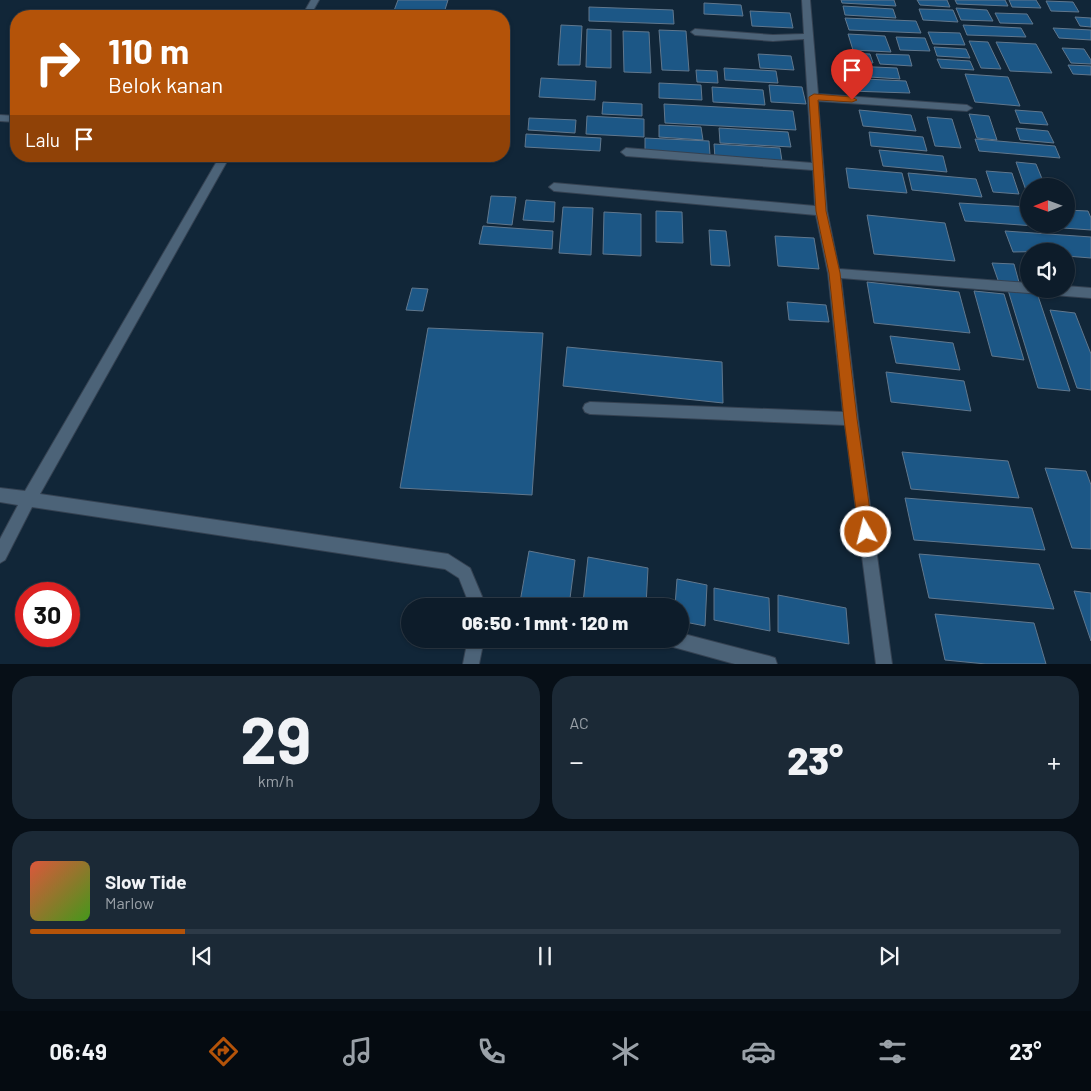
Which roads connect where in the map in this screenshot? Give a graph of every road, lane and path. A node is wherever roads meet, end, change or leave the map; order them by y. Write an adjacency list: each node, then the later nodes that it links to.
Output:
1 (806, 0): 3 (street)
2 (695, 32): 3 (street)
3 (809, 36): 4 (street)
4 (814, 97): 5 (street); 8 (street)
5 (967, 108)
6 (626, 152): 8 (street)
7 (222, 162): 18 (street)
8 (818, 167): 10 (street)
9 (554, 187): 10 (street)
10 (821, 211): 11 (street)
11 (834, 273): 12 (street); 16 (street)
12 (1020, 287)
13 (1075, 292): 14 (street)
14 (1091, 293)
15 (590, 408): 16 (street)
16 (850, 419): 25 (street)
17 (0, 495): 18 (street)
18 (28, 500): 19 (street); 20 (street)
19 (0, 555)
20 (475, 598)
21 (689, 643): 24 (street)
22 (474, 648): 23 (street)
23 (471, 664)
24 (769, 664)
25 (884, 664)

